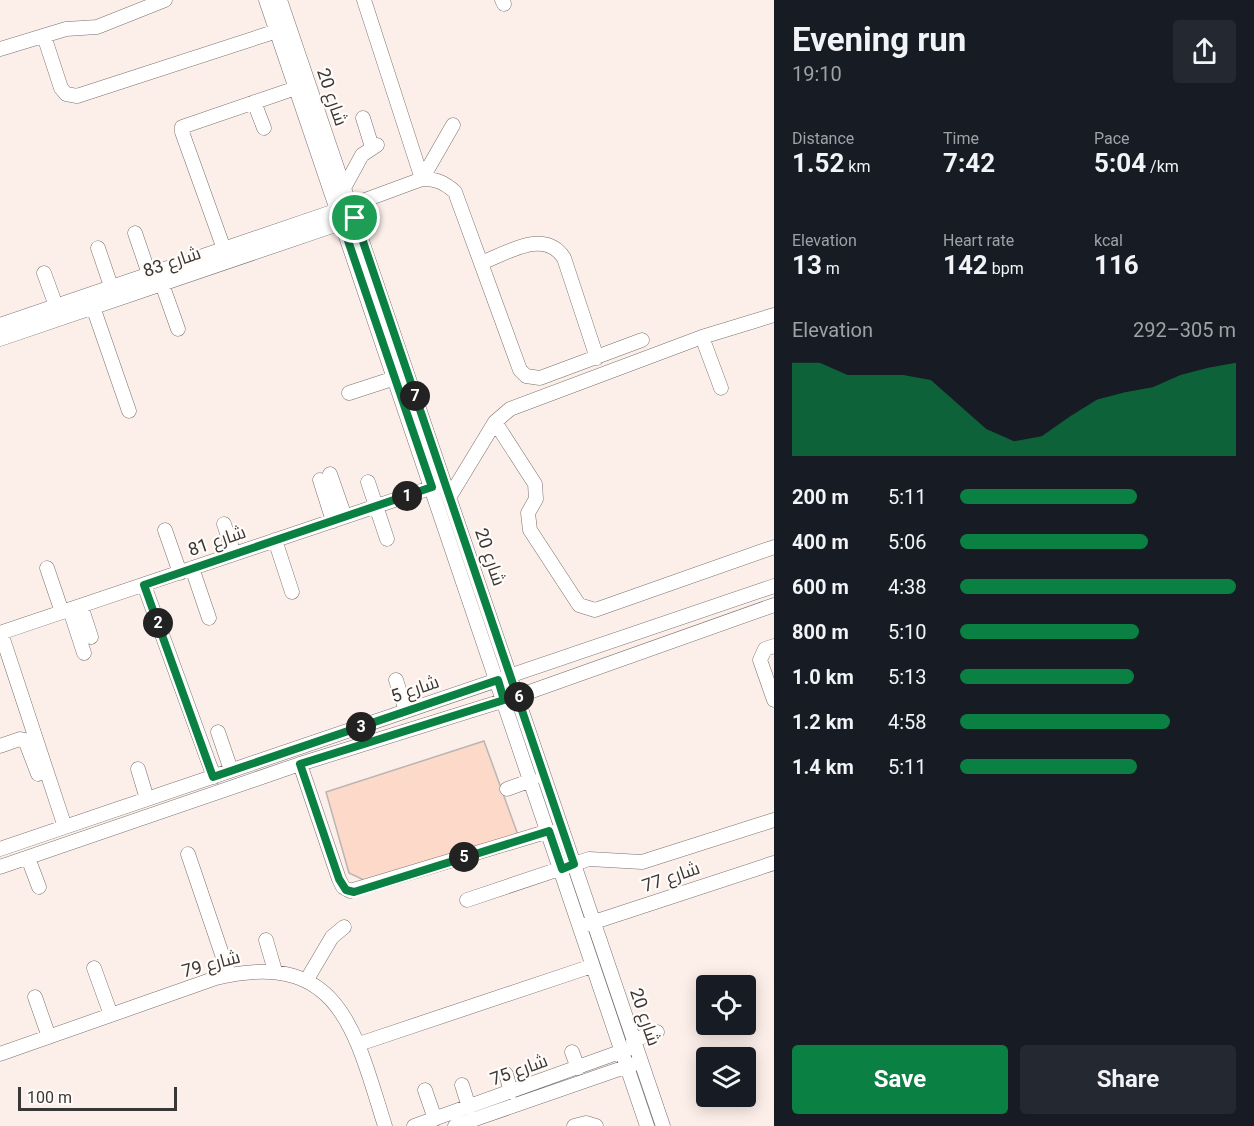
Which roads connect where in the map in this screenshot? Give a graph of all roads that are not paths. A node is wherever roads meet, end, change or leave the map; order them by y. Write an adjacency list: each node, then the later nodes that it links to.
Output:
1 (165, 0): 6 (street)
2 (266, 0): 5 (street, شارع 20)
3 (280, 0): 12 (street, شارع 20)
4 (364, 0): 14 (street)
5 (277, 31): 6 (street); 8 (street, شارع 20)
6 (44, 36): 7 (street)
7 (0, 49)
8 (296, 88): 9 (street); 12 (street, شارع 20)
9 (254, 102): 13 (street); 19 (street)
10 (363, 118): 15 (street)
11 (453, 125): 14 (street)
12 (316, 127): 15 (street, شارع 20); 16 (street, شارع 20)
13 (264, 128)
14 (422, 179): 16 (street); 20 (street)
15 (344, 188): 16 (street, شارع 20)
16 (346, 214): 19 (street, شارع 83); 23 (street, شارع 83); 34 (street, شارع 20); 41 (street, شارع 20)
17 (135, 233): 22 (street)
18 (98, 248): 24 (street)
19 (224, 249): 22 (street, شارع 83)
20 (481, 263): 33 (street); 33 (street)
21 (44, 273): 25 (street)
22 (149, 274): 24 (street, شارع 83)
23 (162, 284): 24 (street, شارع 83); 29 (street)
24 (114, 293): 25 (street, شارع 83); 26 (street, شارع 83)
25 (56, 306): 28 (street, شارع 83)
26 (93, 307): 31 (street, شارع 83); 37 (street)
27 (774, 315): 30 (street)
28 (0, 325)
29 (178, 329)
30 (702, 338): 35 (street); 38 (street)
31 (0, 339)
32 (642, 340): 33 (street)
33 (597, 358)
34 (395, 378): 36 (street); 41 (street, شارع 20)
35 (721, 388)
36 (349, 393)
37 (129, 411)
38 (495, 422): 41 (street); 48 (street)
39 (325, 477): 43 (street)
40 (368, 482): 42 (street)
41 (442, 489): 42 (street, شارع 81); 64 (street, شارع 20); 66 (street, شارع 20)
42 (376, 506): 43 (street, شارع 81); 46 (street)
43 (339, 519): 47 (street, شارع 81)
44 (224, 524): 49 (street)
45 (165, 530): 51 (street)
46 (387, 539)
47 (276, 540): 49 (street, شارع 81); 54 (street)
48 (774, 547)
49 (234, 554): 51 (street, شارع 81)
50 (46, 568): 56 (street)
51 (186, 570): 52 (street, شارع 81); 57 (street)
52 (144, 585): 56 (street, شارع 81); 76 (street)
53 (774, 586): 64 (street, شارع 5)
54 (292, 592)
55 (774, 605): 67 (street, شارع 5)
56 (71, 609): 58 (street, شارع 81); 59 (street); 61 (street)
57 (209, 618)
58 (1, 633): 81 (street)
59 (92, 637)
60 (774, 646): 69 (street)
61 (84, 653)
62 (0, 658): 63 (street)
63 (5, 673)
64 (511, 675): 66 (street, شارع 5); 67 (street, شارع 20)
65 (396, 680): 70 (street)
66 (498, 680): 68 (street, شارع 20); 70 (street, شارع 5)
67 (518, 696): 68 (street, شارع 5); 89 (street, شارع 20)
68 (504, 700): 73 (street, شارع 5); 77 (street, شارع 20)
69 (774, 700)
70 (406, 711): 74 (street, شارع 5)
71 (218, 732): 74 (street)
72 (0, 746): 81 (street)
73 (300, 764): 82 (street); 83 (street, شارع 5)
74 (231, 770): 76 (street, شارع 5)
75 (134, 772): 79 (street)
76 (213, 777): 79 (street, شارع 5)
77 (532, 780): 78 (street); 82 (street, شارع 20)
78 (507, 789)
79 (143, 800): 81 (street, شارع 5)
80 (774, 820): 89 (street)
81 (61, 828): 83 (street); 84 (street, شارع 5)
82 (549, 831): 89 (street, شارع 20)
83 (66, 844): 86 (street, شارع 5)
84 (0, 849)
85 (188, 854): 98 (street)
86 (28, 858): 88 (street, شارع 5); 90 (street)
87 (774, 862): 92 (street, شارع 77)
88 (0, 867)
89 (568, 867): 91 (street); 92 (street, شارع 20)
90 (39, 887)
91 (467, 900)
92 (586, 924): 95 (street, شارع 20); 104 (street, شارع 20)
93 (344, 927): 99 (street)
94 (266, 940): 97 (street)
95 (592, 966): 105 (street); 107 (street, شارع 20)
96 (94, 968): 101 (street)
97 (275, 971): 98 (street, شارع 79); 99 (street, شارع 79)
98 (229, 975): 101 (street, شارع 79)
99 (306, 981): 105 (street, شارع 79)
100 (35, 997): 103 (street)
101 (111, 1015): 103 (street, شارع 79)
102 (657, 1032): 104 (street, شارع 75)
103 (49, 1037): 108 (street, شارع 79)
104 (634, 1043): 107 (street, شارع 75); 109 (street, شارع 20)
105 (359, 1044): 119 (street, شارع 79)
106 (572, 1052): 111 (street)
107 (622, 1052): 110 (street, شارع 20); 111 (street, شارع 75)
108 (0, 1054)
109 (641, 1061): 110 (street, شارع 75); 125 (street, شارع 20)
110 (627, 1066): 118 (street, شارع 75); 124 (street, شارع 20)
111 (578, 1068): 115 (street, شارع 75)
112 (506, 1074): 115 (street)
113 (462, 1085): 116 (street)
114 (425, 1090): 117 (street)
115 (511, 1092): 116 (street, شارع 75)
116 (469, 1107): 117 (street, شارع 75)
117 (435, 1119): 120 (street, شارع 75)
118 (489, 1120): 121 (street, شارع 75)
119 (385, 1126)
120 (414, 1126)
121 (455, 1126)
122 (574, 1126): 123 (street)
123 (596, 1126)
124 (647, 1126)
125 (663, 1126)

